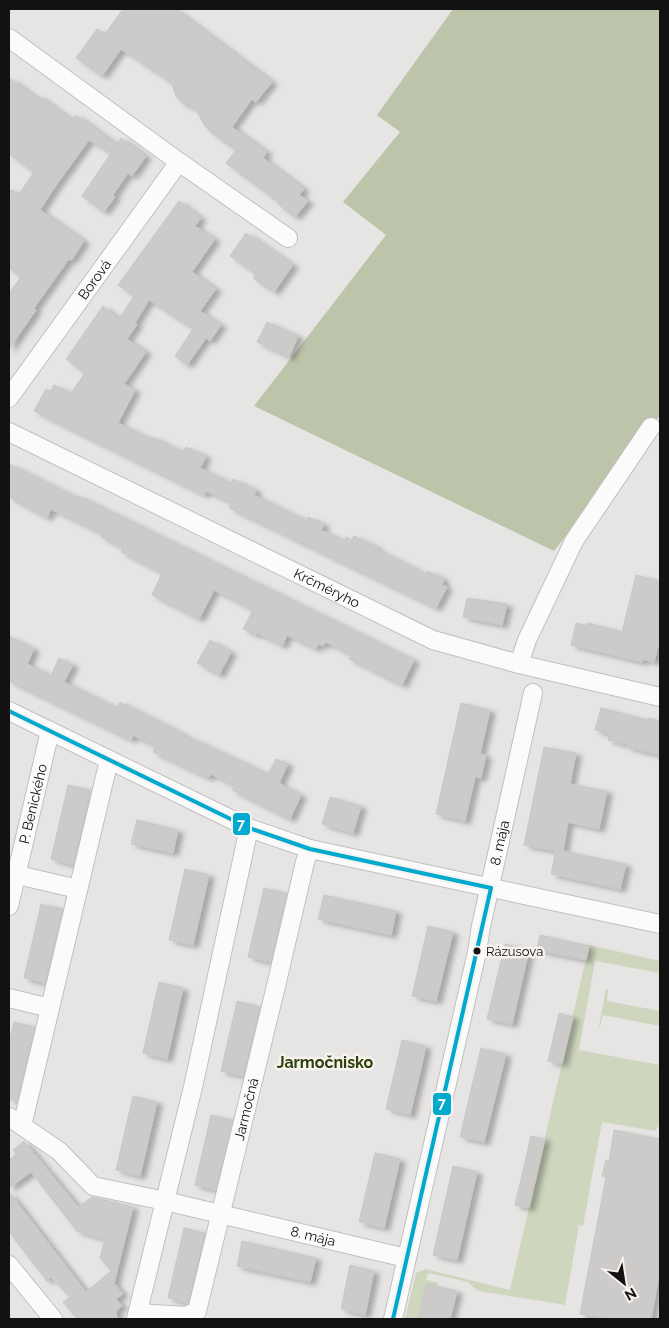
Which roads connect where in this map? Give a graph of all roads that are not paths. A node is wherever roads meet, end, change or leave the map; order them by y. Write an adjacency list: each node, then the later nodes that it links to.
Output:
1 (9, 38): 2 (street)
2 (179, 162): 3 (street); 4 (street, Borová)
3 (288, 238)
4 (9, 398)
5 (651, 427): 7 (street)
6 (9, 432): 7 (street, Krčméryho)
7 (519, 664): 9 (street, Krčméryho)
8 (533, 693): 16 (street, 8. mája)
9 (660, 697)
10 (9, 711): 11 (street)
11 (50, 731): 12 (street); 15 (street, P. Benického)
12 (109, 760): 13 (street); 17 (street)
13 (249, 828): 14 (street); 23 (street, Jarmočná)
14 (310, 849): 16 (street); 24 (street, Jarmočná)
15 (12, 874): 17 (street); 18 (street, P. Benického)
16 (491, 888): 19 (street); 25 (street, 8. mája)
17 (78, 889): 21 (street)
18 (9, 906)
19 (660, 924)
20 (9, 998): 21 (street)
21 (50, 1008): 22 (street)
22 (16, 1122): 23 (street, 8. mája)
23 (165, 1201): 24 (street, 8. mája); 27 (street, Jarmočná)
24 (220, 1214): 25 (street, 8. mája); 27 (street, Jarmočná)
25 (406, 1258): 29 (street, 8. mája)
26 (9, 1265): 28 (street)
27 (137, 1316)
28 (53, 1319)
29 (392, 1319)

